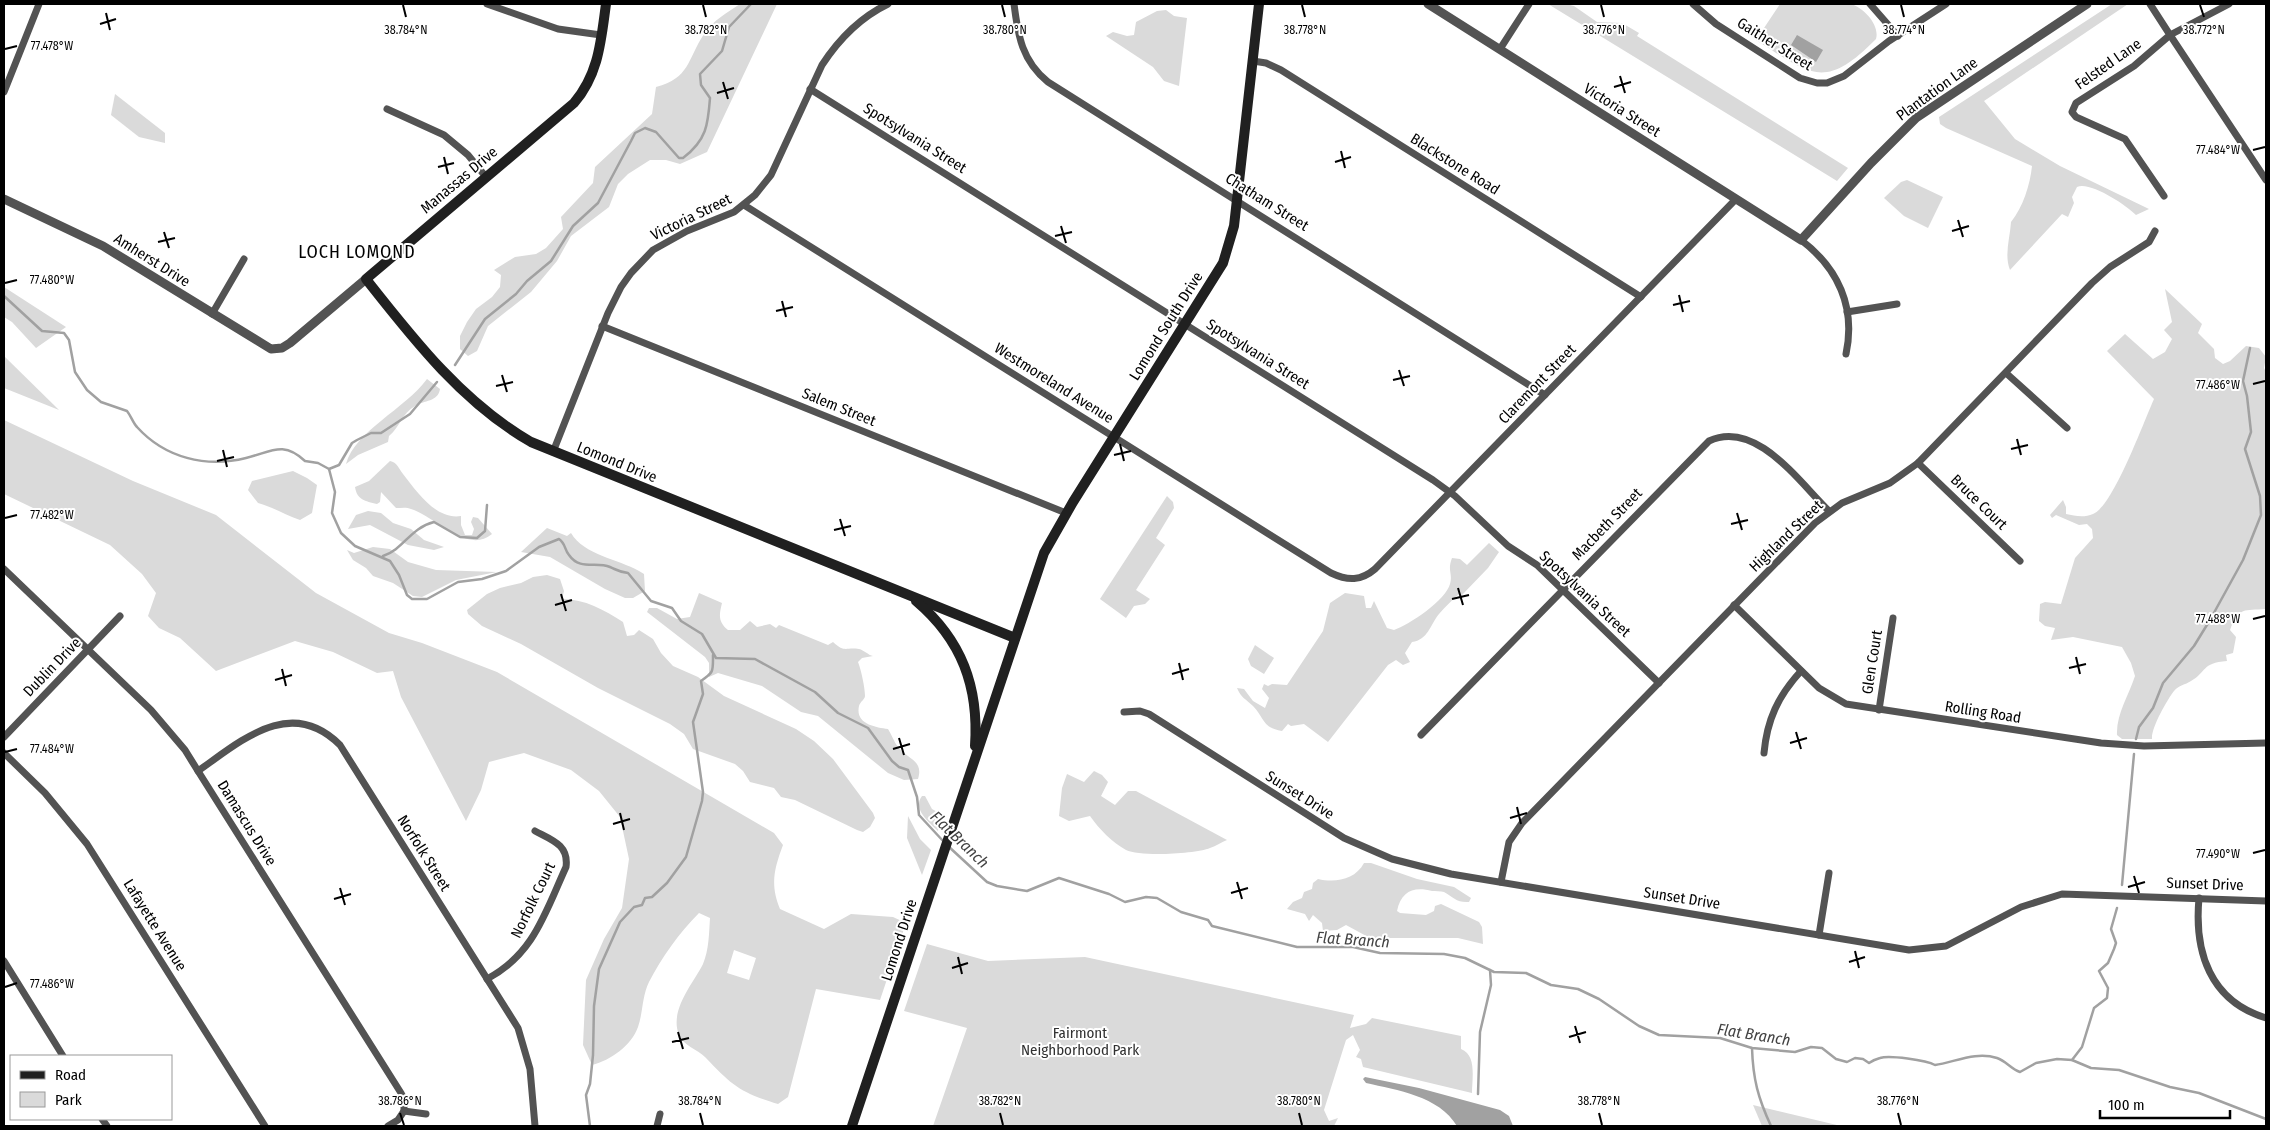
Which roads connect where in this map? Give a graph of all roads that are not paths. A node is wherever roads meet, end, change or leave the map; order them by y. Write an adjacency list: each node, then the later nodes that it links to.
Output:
1 (40, 4): 21 (street)
2 (487, 4): 15 (street)
3 (606, 4): 15 (main road, Manassas Drive)
4 (888, 4): 20 (street, Victoria Street)
5 (1014, 4): 28 (street, Chatham Street)
6 (1259, 4): 19 (main road, Lomond South Drive)
7 (1428, 4): 18 (street, Victoria Street)
8 (1528, 4): 18 (street)
9 (1693, 4): 16 (street, Gaither Street)
10 (1870, 4): 16 (street)
11 (1946, 4): 16 (street, Gaither Street)
12 (2087, 4): 31 (street, Plantation Lane)
13 (2150, 4): 17 (street)
14 (2229, 4): 17 (street)
15 (601, 35): 23 (main road, Manassas Drive)
16 (1898, 36)
17 (2170, 36): 24 (street); 25 (street, Felsted Lane)
18 (1500, 49): 27 (street, Victoria Street)
19 (1252, 61): 28 (main road, Lomond South Drive); 34 (street, Blackstone Road)
20 (810, 89): 29 (street, Victoria Street); 38 (street, Spotsylvania Street)
21 (4, 92)
22 (386, 108): 23 (street)
23 (486, 177): 33 (main road, Manassas Drive)
24 (2266, 180)
25 (2164, 196)
26 (4, 199): 37 (street, Amherst Drive)
27 (1736, 199): 31 (street, Victoria Street); 34 (street, Claremont Street)
28 (1237, 200): 38 (main road, Lomond South Drive); 43 (street, Chatham Street)
29 (744, 205): 39 (street, Victoria Street); 45 (street, Westmoreland Avenue)
30 (2155, 231): 42 (street, Highland Street)
31 (1801, 240): 36 (street)
32 (244, 259): 37 (street)
33 (366, 279): 40 (street, Manassas Drive); 46 (main road, Lomond Drive)
34 (1641, 297): 43 (street, Claremont Street)
35 (1897, 304): 36 (street)
36 (1847, 312): 41 (street)
37 (212, 314): 40 (street, Amherst Drive)
38 (1185, 324): 45 (main road, Lomond South Drive); 48 (street, Spotsylvania Street)
39 (602, 326): 46 (street, Victoria Street); 50 (street, Salem Street)
40 (282, 348)
41 (1846, 354)
42 (2006, 372): 44 (street); 47 (street, Highland Street)
43 (1545, 394): 48 (street, Claremont Street)
44 (2067, 428)
45 (1114, 437): 50 (main road, Lomond South Drive); 53 (street, Westmoreland Avenue)
46 (553, 452): 55 (main road, Lomond Drive)
47 (1918, 463): 49 (street, Highland Street); 51 (street, Bruce Court)
48 (1450, 492): 53 (street, Claremont Street); 54 (street, Spotsylvania Street)
49 (1829, 512): 54 (street, Macbeth Street); 56 (street, Highland Street)
50 (1066, 513): 59 (main road, Lomond South Drive)
51 (2020, 561)
52 (4, 569): 60 (street, Damascus Drive)
53 (1353, 579)
54 (1563, 590): 62 (street, Spotsylvania Street); 65 (street, Macbeth Street)
55 (910, 596): 59 (main road, Lomond Drive); 70 (main road, Lomond Drive)
56 (1734, 605): 61 (street, Rolling Road); 62 (street, Highland Street)
57 (120, 616): 60 (street, Dublin Drive)
58 (1893, 618): 63 (street, Glen Court)
59 (1015, 638): 70 (main road, Lomond Drive)
60 (88, 649): 66 (street, Dublin Drive); 71 (street, Damascus Drive)
61 (1801, 671): 63 (street, Rolling Road); 69 (street)
62 (1659, 683): 74 (street, Highland Street)
63 (1878, 710): 67 (street, Rolling Road)
64 (1124, 712): 74 (street, Sunset Drive)
65 (1421, 735)
66 (4, 738)
67 (2266, 743)
68 (4, 753): 85 (street, Lafayette Avenue)
69 (1764, 754)
70 (973, 762): 89 (main road, Lomond Drive)
71 (198, 770): 79 (street, Norfolk Street); 82 (street, Damascus Drive)
72 (535, 831): 79 (street, Norfolk Court)
73 (1829, 873): 77 (street)
74 (1501, 882): 77 (street, Sunset Drive)
75 (2199, 898): 76 (street, Sunset Drive); 77 (street, Sunset Drive); 80 (street)
76 (2266, 900)
77 (1819, 935)
78 (4, 961): 81 (street)
79 (487, 979): 87 (street, Norfolk Street)
80 (2266, 1018)
81 (63, 1055)
82 (404, 1111): 83 (street); 86 (street)
83 (426, 1114)
84 (660, 1114): 88 (street)
85 (265, 1126)
86 (388, 1126)
87 (535, 1126)
88 (657, 1126)
89 (852, 1126)

